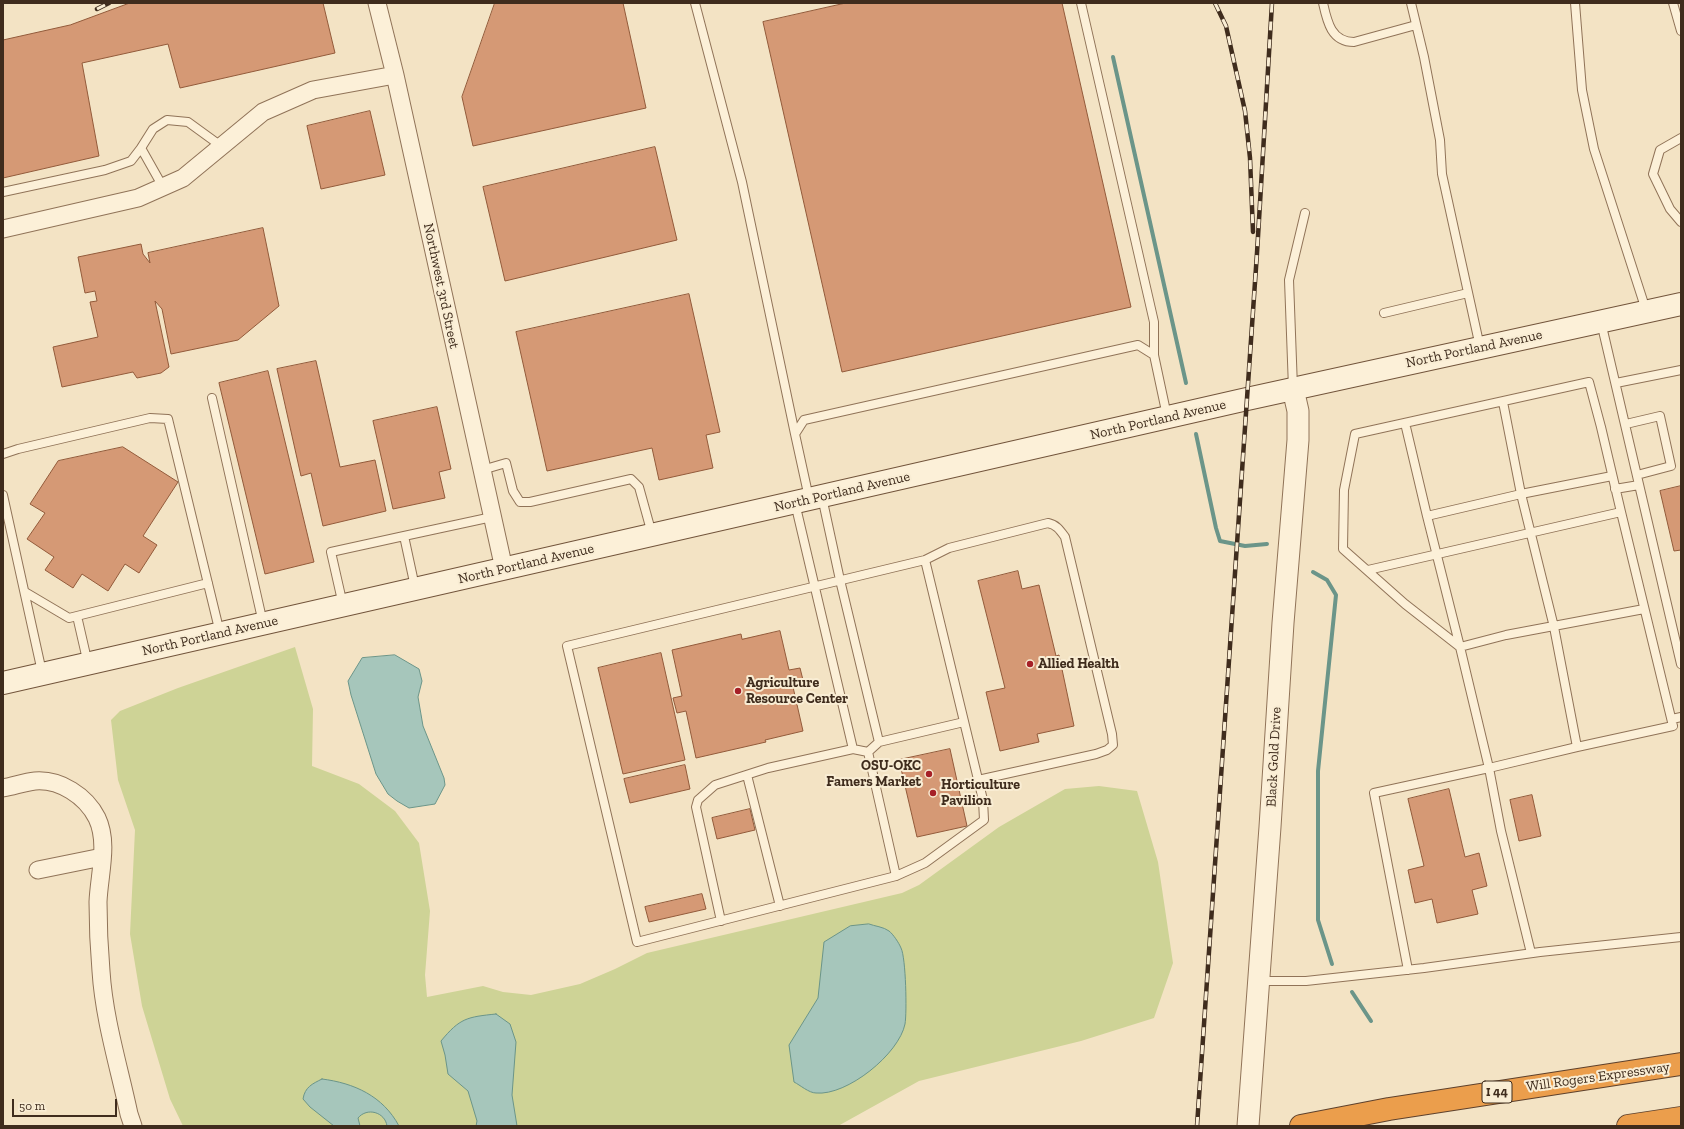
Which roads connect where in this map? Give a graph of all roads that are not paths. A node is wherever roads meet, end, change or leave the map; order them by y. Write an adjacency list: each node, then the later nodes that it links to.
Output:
1 (377, 3): 10 (street, Northwest 3rd Street)
2 (695, 3): 34 (lane)
3 (1081, 3): 25 (lane)
4 (1323, 3): 8 (lane)
5 (1411, 3): 8 (lane)
6 (1575, 3): 21 (lane)
7 (1673, 3): 9 (lane)
8 (1416, 25): 19 (lane)
9 (1681, 31)
10 (395, 75): 12 (street); 36 (street, Northwest 3rd Street)
11 (1681, 138): 17 (lane)
12 (221, 146): 13 (lane); 14 (street)
13 (141, 148): 14 (lane); 15 (lane)
14 (163, 187): 18 (street)
15 (3, 192)
16 (1305, 213): 28 (lane)
17 (1681, 222)
18 (3, 229)
19 (1468, 293): 22 (lane); 24 (lane)
20 (1681, 304): 21 (main road, North Portland Avenue)
21 (1646, 311): 23 (main road, North Portland Avenue)
22 (1384, 313)
23 (1601, 321): 24 (main road, North Portland Avenue); 27 (lane)
24 (1480, 348): 28 (main road, North Portland Avenue)
25 (1154, 355): 31 (lane); 34 (lane)
26 (1681, 370): 27 (lane)
27 (1616, 383): 33 (lane)
28 (1293, 389): 31 (main road, North Portland Avenue); 89 (street, Black Gold Drive)
29 (212, 398): 62 (lane)
30 (1503, 402): 32 (lane); 38 (lane); 41 (lane)
31 (1167, 418): 43 (main road, North Portland Avenue)
32 (1406, 424): 45 (lane); 53 (lane)
33 (1626, 424): 37 (lane); 37 (lane)
34 (795, 434): 43 (lane)
35 (3, 454): 55 (lane)
36 (482, 470): 46 (street, Northwest 3rd Street); 48 (lane)
37 (1637, 475): 39 (lane)
38 (1612, 476): 40 (lane); 41 (lane)
39 (1640, 485): 40 (lane); 67 (lane)
40 (1615, 489): 44 (lane)
41 (1521, 494): 45 (lane); 47 (lane)
42 (3, 495): 58 (lane)
43 (809, 499): 48 (main road, North Portland Avenue); 54 (lane); 56 (lane)
44 (1620, 512): 47 (lane); 60 (lane)
45 (1427, 516): 50 (lane)
46 (492, 517): 49 (lane); 52 (street, Northwest 3rd Street)
47 (1532, 533): 50 (lane); 63 (lane)
48 (652, 535): 52 (main road, North Portland Avenue)
49 (404, 536): 57 (lane); 59 (lane)
50 (1437, 555): 53 (lane); 65 (lane)
51 (925, 560): 54 (lane); 72 (lane); 79 (lane)
52 (504, 569): 57 (main road, North Portland Avenue)
53 (1368, 570): 65 (lane)
54 (840, 580): 56 (lane); 73 (lane)
55 (208, 584): 61 (lane); 64 (lane)
56 (814, 587): 75 (lane); 85 (lane)
57 (416, 589): 59 (main road, North Portland Avenue)
58 (25, 592): 61 (lane); 68 (lane)
59 (343, 606): 62 (main road, North Portland Avenue)
60 (1644, 609): 63 (lane); 71 (lane)
61 (77, 616): 66 (lane)
62 (264, 624): 64 (main road, North Portland Avenue)
63 (1554, 627): 65 (lane); 74 (lane)
64 (220, 634): 66 (main road, North Portland Avenue)
65 (1460, 647): 77 (lane)
66 (88, 664): 68 (main road, North Portland Avenue)
67 (1681, 664)
68 (42, 674): 69 (main road, North Portland Avenue)
69 (3, 683)
70 (1681, 717): 71 (lane)
71 (1672, 719): 74 (lane)
72 (964, 722): 73 (lane); 79 (lane)
73 (879, 742): 76 (lane)
74 (1577, 747): 77 (lane)
75 (853, 749): 76 (lane); 78 (lane)
76 (868, 752): 83 (lane)
77 (1489, 768): 87 (lane); 88 (lane)
78 (747, 775): 84 (lane); 85 (lane)
79 (978, 780): 83 (lane)
80 (3, 788): 81 (street)
81 (102, 857): 82 (street); 93 (street)
82 (38, 870)
83 (896, 876): 84 (lane)
84 (780, 906): 85 (lane)
85 (721, 921)
86 (1681, 937): 87 (lane)
87 (1531, 953): 88 (lane)
88 (1408, 970): 89 (lane)
89 (1259, 982): 94 (street, Black Gold Drive)
90 (1681, 1064): 92 (highway, Will Rogers Expressway / I 44)
91 (1681, 1118): 95 (highway)
92 (1308, 1125)
93 (133, 1126)
94 (1248, 1126)
95 (1628, 1126)

